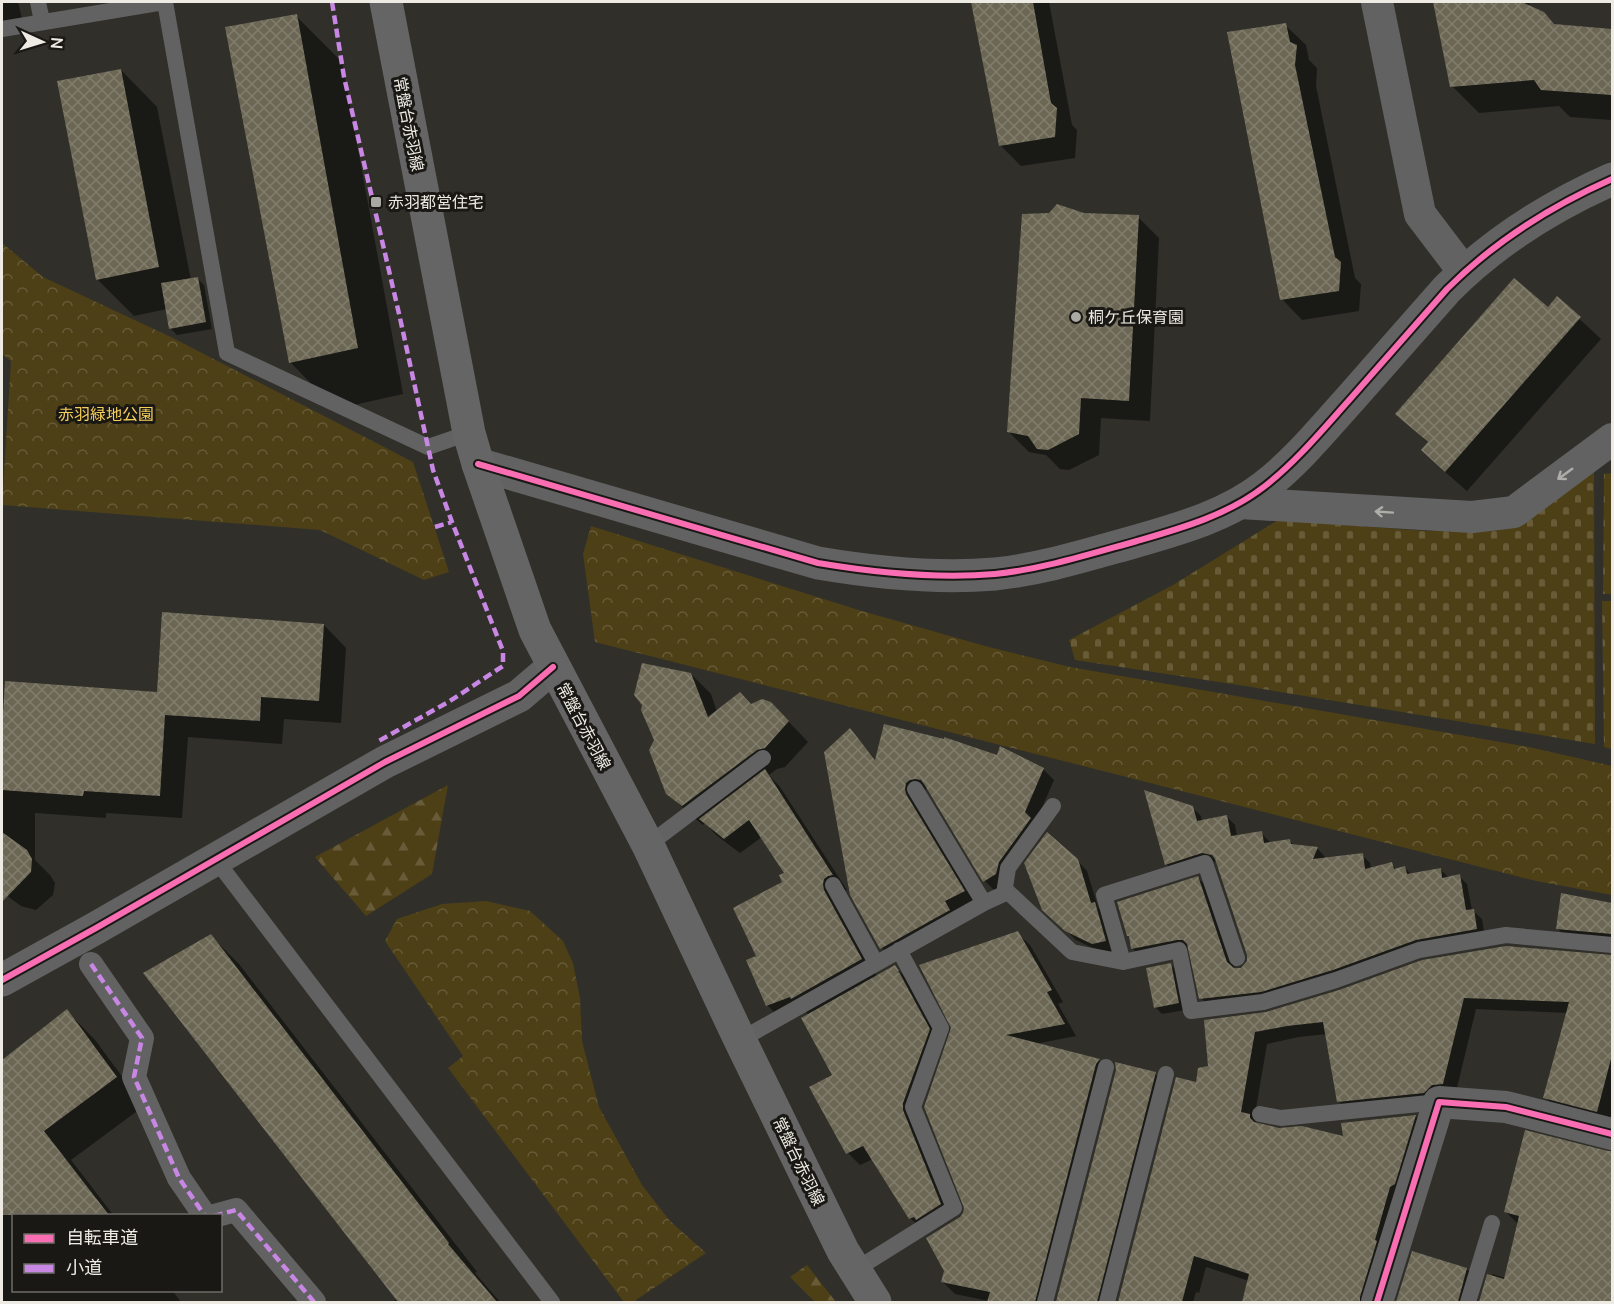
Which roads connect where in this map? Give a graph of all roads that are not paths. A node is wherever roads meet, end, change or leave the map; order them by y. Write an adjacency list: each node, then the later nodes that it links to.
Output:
1 (38, 2): 5 (lane)
2 (164, 2): 5 (lane); 9 (lane)
3 (386, 2): 9 (main road, 常盤台赤羽線)
4 (1377, 2): 8 (street)
5 (42, 21): 6 (lane)
6 (2, 28)
7 (1612, 179): 8 (street)
8 (1464, 272): 12 (street)
9 (469, 433): 11 (main road, 常盤台赤羽線)
10 (1612, 439): 12 (street, one-way to 12)
11 (478, 464): 12 (street); 13 (main road, 常盤台赤羽線)
12 (1240, 503)
13 (553, 667): 17 (main road, 常盤台赤羽線); 18 (street)
14 (763, 758): 17 (lane)
15 (915, 789): 21 (lane)
16 (1053, 806): 20 (lane)
17 (648, 845): 29 (main road, 常盤台赤羽線)
18 (216, 860): 28 (street); 40 (lane)
19 (833, 885): 26 (lane)
20 (1004, 894): 21 (lane); 25 (lane)
21 (984, 903): 23 (lane)
22 (1612, 945): 25 (lane)
23 (899, 951): 26 (lane); 38 (lane)
24 (1237, 958): 25 (lane)
25 (1123, 962)
26 (876, 963): 29 (lane)
27 (92, 964): 35 (street)
28 (2, 980)
29 (740, 1040): 38 (main road, 常盤台赤羽線)
30 (1107, 1067): 42 (lane)
31 (1166, 1074): 43 (lane)
32 (1439, 1102): 33 (lane); 34 (street); 44 (street)
33 (1260, 1114)
34 (1612, 1134)
35 (204, 1214)
36 (218, 1214): 39 (street)
37 (1492, 1223): 45 (lane)
38 (855, 1270): 41 (main road, 常盤台赤羽線)
39 (314, 1302)
40 (552, 1302)
41 (876, 1302)
42 (1045, 1302)
43 (1107, 1302)
44 (1377, 1302)
45 (1468, 1302)

